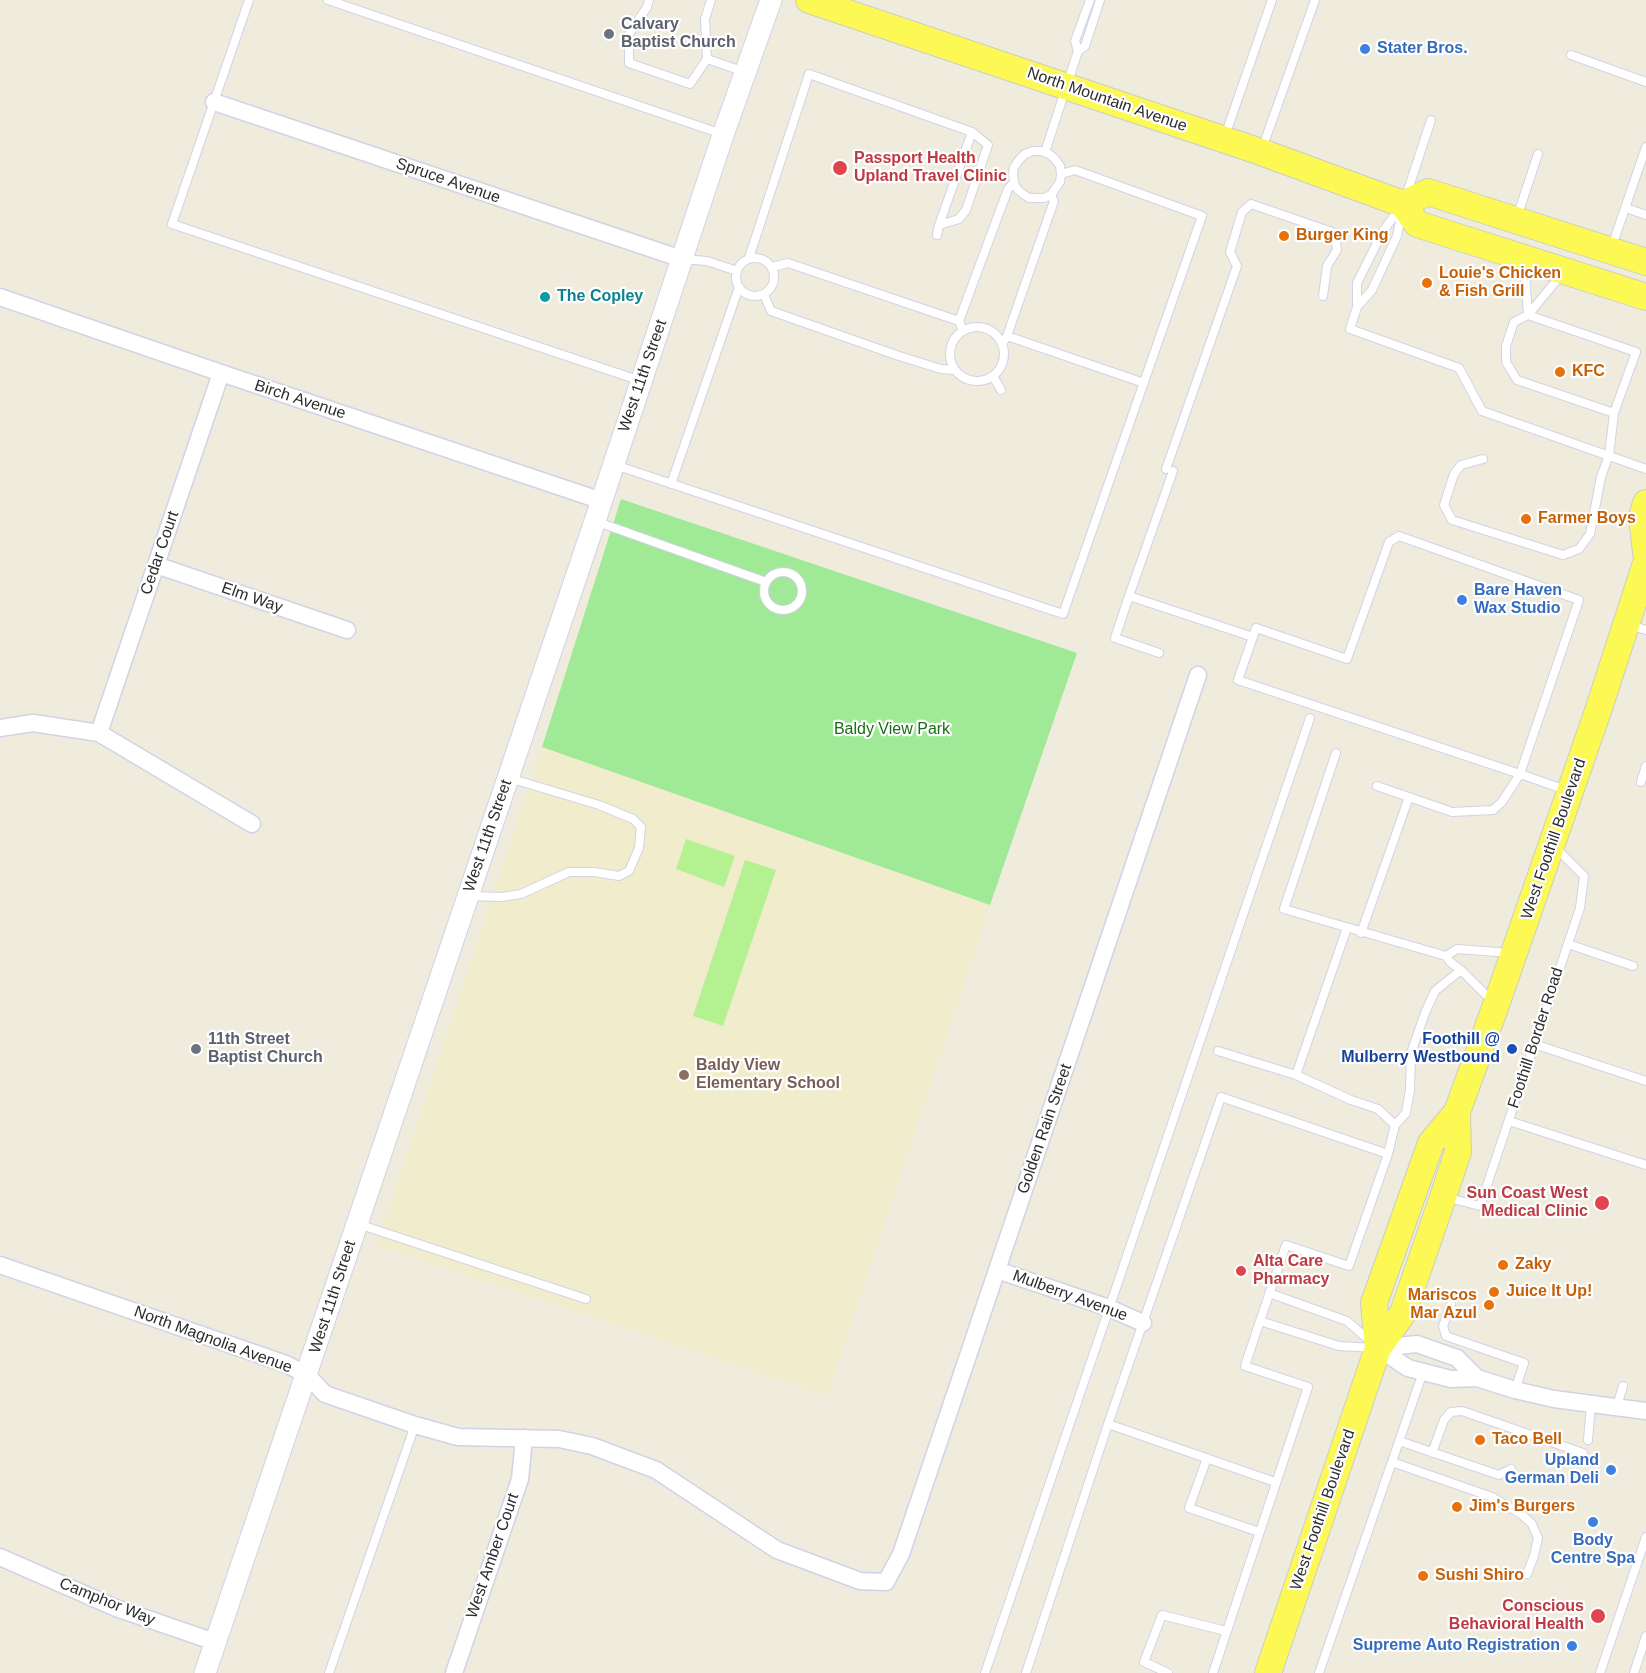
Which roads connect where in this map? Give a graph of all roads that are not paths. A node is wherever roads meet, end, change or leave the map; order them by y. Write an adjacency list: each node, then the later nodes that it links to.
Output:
1 (249, 0): 17 (lane)
2 (328, 0): 20 (lane)
3 (650, 0): 13 (lane)
4 (711, 0): 13 (lane)
5 (771, 0): 14 (street, West 11th Street)
6 (809, 0): 16 (main road, North Mountain Avenue)
7 (1090, 0): 11 (lane)
8 (1100, 0): 11 (lane)
9 (1272, 0): 21 (lane)
10 (1315, 0): 24 (lane)
11 (1078, 51): 16 (lane)
12 (1571, 55): 15 (lane)
13 (707, 59): 14 (lane)
14 (746, 72): 20 (street, West 11th Street)
15 (1646, 82)
16 (1065, 86): 21 (main road, North Mountain Avenue); 23 (lane)
17 (214, 102): 38 (street, Spruce Avenue); 56 (lane)
18 (1431, 120): 29 (lane)
19 (972, 132): 33 (lane); 33 (lane); 36 (lane)
20 (723, 135): 38 (street, West 11th Street)
21 (1224, 140): 24 (main road, North Mountain Avenue)
22 (1646, 147): 30 (lane)
23 (1045, 152): 26 (lane); 27 (lane)
24 (1261, 152): 29 (main road, North Mountain Avenue)
25 (1538, 154): 32 (lane)
26 (1061, 174): 28 (lane); 57 (lane)
27 (1014, 182): 28 (lane); 50 (lane)
28 (1051, 195): 52 (lane)
29 (1403, 204): 32 (main road); 37 (main road, North Mountain Avenue); 48 (lane); 48 (lane)
30 (1626, 208): 31 (lane); 35 (lane)
31 (1646, 215)
32 (1516, 220): 35 (main road)
33 (939, 225): 34 (lane)
34 (937, 235)
35 (1611, 250): 39 (main road)
36 (749, 258): 40 (lane); 41 (lane)
37 (1524, 258): 42 (main road, North Mountain Avenue); 49 (lane)
38 (682, 259): 41 (lane); 56 (street, West 11th Street)
39 (1646, 262)
40 (772, 267): 44 (lane); 50 (lane)
41 (737, 271): 43 (lane)
42 (1564, 271): 47 (main road, North Mountain Avenue); 49 (lane)
43 (739, 287): 44 (lane); 64 (lane)
44 (764, 295): 53 (lane)
45 (1323, 296): 72 (lane)
46 (0, 297): 54 (street, Birch Avenue)
47 (1646, 297)
48 (1357, 307): 60 (lane)
49 (1528, 315): 59 (lane); 59 (lane)
50 (959, 321): 51 (lane)
51 (963, 332): 52 (lane); 53 (lane)
52 (1005, 340): 55 (lane); 57 (lane)
53 (955, 370): 55 (lane)
54 (221, 373): 65 (street, Birch Avenue); 70 (street, Cedar Court)
55 (993, 376): 58 (lane)
56 (642, 381): 62 (street, West 11th Street)
57 (1144, 383): 64 (lane)
58 (1002, 390)
59 (1614, 413): 60 (lane)
60 (1608, 455): 61 (lane); 63 (lane)
61 (1483, 459)
62 (613, 465): 64 (lane); 65 (street, West 11th Street)
63 (1646, 469)
64 (671, 484)
65 (602, 501): 67 (street, West 11th Street)
66 (1646, 503): 68 (main road)
67 (595, 522): 71 (lane); 84 (street, West 11th Street)
68 (1646, 552)
69 (1646, 563): 73 (main road, West Foothill Boulevard)
70 (156, 565): 74 (street, Elm Way); 80 (street, Cedar Court)
71 (766, 582): 71 (lane)
72 (1129, 596): 75 (lane); 76 (lane)
73 (1636, 627): 87 (main road, West Foothill Boulevard)
74 (347, 630)
75 (1253, 637): 83 (lane); 83 (lane)
76 (1159, 653)
77 (1198, 675): 114 (street, Golden Rain Street)
78 (1310, 718): 118 (lane)
79 (0, 728): 80 (street)
80 (99, 733): 89 (street)
81 (1336, 753): 92 (lane)
82 (1646, 766): 85 (lane)
83 (1520, 774): 87 (lane); 88 (lane)
84 (508, 777): 91 (street, West 11th Street); 91 (lane)
85 (1641, 782)
86 (1377, 786): 88 (lane)
87 (1569, 791): 90 (main road, West Foothill Boulevard)
88 (1409, 797): 93 (lane)
89 (252, 824)
90 (1552, 843): 94 (lane, Foothill Border Road); 95 (main road, West Foothill Boulevard)
91 (468, 896): 112 (street, West 11th Street)
92 (1347, 928): 93 (lane); 102 (lane)
93 (1362, 933): 96 (lane)
94 (1568, 944): 97 (lane); 100 (lane, Foothill Border Road)
95 (1514, 954): 96 (lane); 99 (main road, West Foothill Boulevard)
96 (1446, 956): 98 (lane)
97 (1633, 966)
98 (1461, 970): 99 (lane); 106 (lane)
99 (1496, 1005): 104 (main road, West Foothill Boulevard)
100 (1534, 1044): 103 (lane); 105 (lane, Foothill Border Road)
101 (1218, 1051): 102 (lane)
102 (1296, 1075): 106 (lane)
103 (1646, 1081)
104 (1457, 1112): 109 (main road, West Foothill Boulevard); 121 (main road, West Foothill Boulevard)
105 (1509, 1121): 108 (lane); 110 (lane, Foothill Border Road)
106 (1395, 1125): 107 (lane)
107 (1388, 1154): 115 (lane); 120 (lane)
108 (1646, 1165)
109 (1443, 1197): 110 (lane); 121 (main road, West Foothill Boulevard)
110 (1480, 1206): 111 (lane)
111 (1499, 1213)
112 (357, 1224): 116 (lane); 123 (street, West 11th Street)
113 (0, 1265): 123 (street, North Magnolia Avenue)
114 (997, 1270): 118 (street, Mulberry Avenue); 145 (street, Golden Rain Street)
115 (1269, 1293): 119 (lane); 121 (lane)
116 (586, 1299)
117 (1451, 1304): 126 (lane)
118 (1110, 1308): 120 (street, Mulberry Avenue); 152 (lane)
119 (1260, 1321): 121 (lane); 140 (lane)
120 (1143, 1323): 130 (lane)
121 (1378, 1348): 122 (street); 124 (street); 156 (main road, West Foothill Boulevard)
122 (1423, 1372): 124 (street); 134 (lane)
123 (307, 1375): 131 (street, North Magnolia Avenue); 148 (street, West 11th Street)
124 (1477, 1378): 126 (street)
125 (1623, 1386): 128 (lane)
126 (1515, 1390): 127 (street)
127 (1591, 1404): 128 (street); 133 (lane)
128 (1617, 1406): 129 (street)
129 (1646, 1411)
130 (1108, 1424): 137 (lane); 153 (lane)
131 (415, 1425): 132 (street, North Magnolia Avenue); 150 (lane)
132 (524, 1438): 145 (street, North Magnolia Avenue); 151 (street, West Amber Court)
133 (1588, 1440)
134 (1399, 1441): 135 (lane); 138 (lane)
135 (1432, 1453): 136 (lane); 139 (lane)
136 (1583, 1453)
137 (1207, 1458): 140 (lane); 141 (lane)
138 (1392, 1462): 144 (lane); 157 (lane)
139 (1511, 1469)
140 (1275, 1482): 141 (lane)
141 (1259, 1532): 146 (lane)
142 (1646, 1537): 158 (lane)
143 (0, 1557): 148 (street, Camphor Way)
144 (1527, 1574)
145 (886, 1582)
146 (1226, 1631): 154 (lane); 155 (lane)
147 (1646, 1636): 159 (lane)
148 (215, 1642): 149 (street, West 11th Street)
149 (205, 1673)
150 (329, 1673)
151 (454, 1673)
152 (985, 1673)
153 (1026, 1673)
154 (1168, 1673)
155 (1213, 1673)
156 (1268, 1673)
157 (1318, 1673)
158 (1600, 1673)
159 (1634, 1673)

